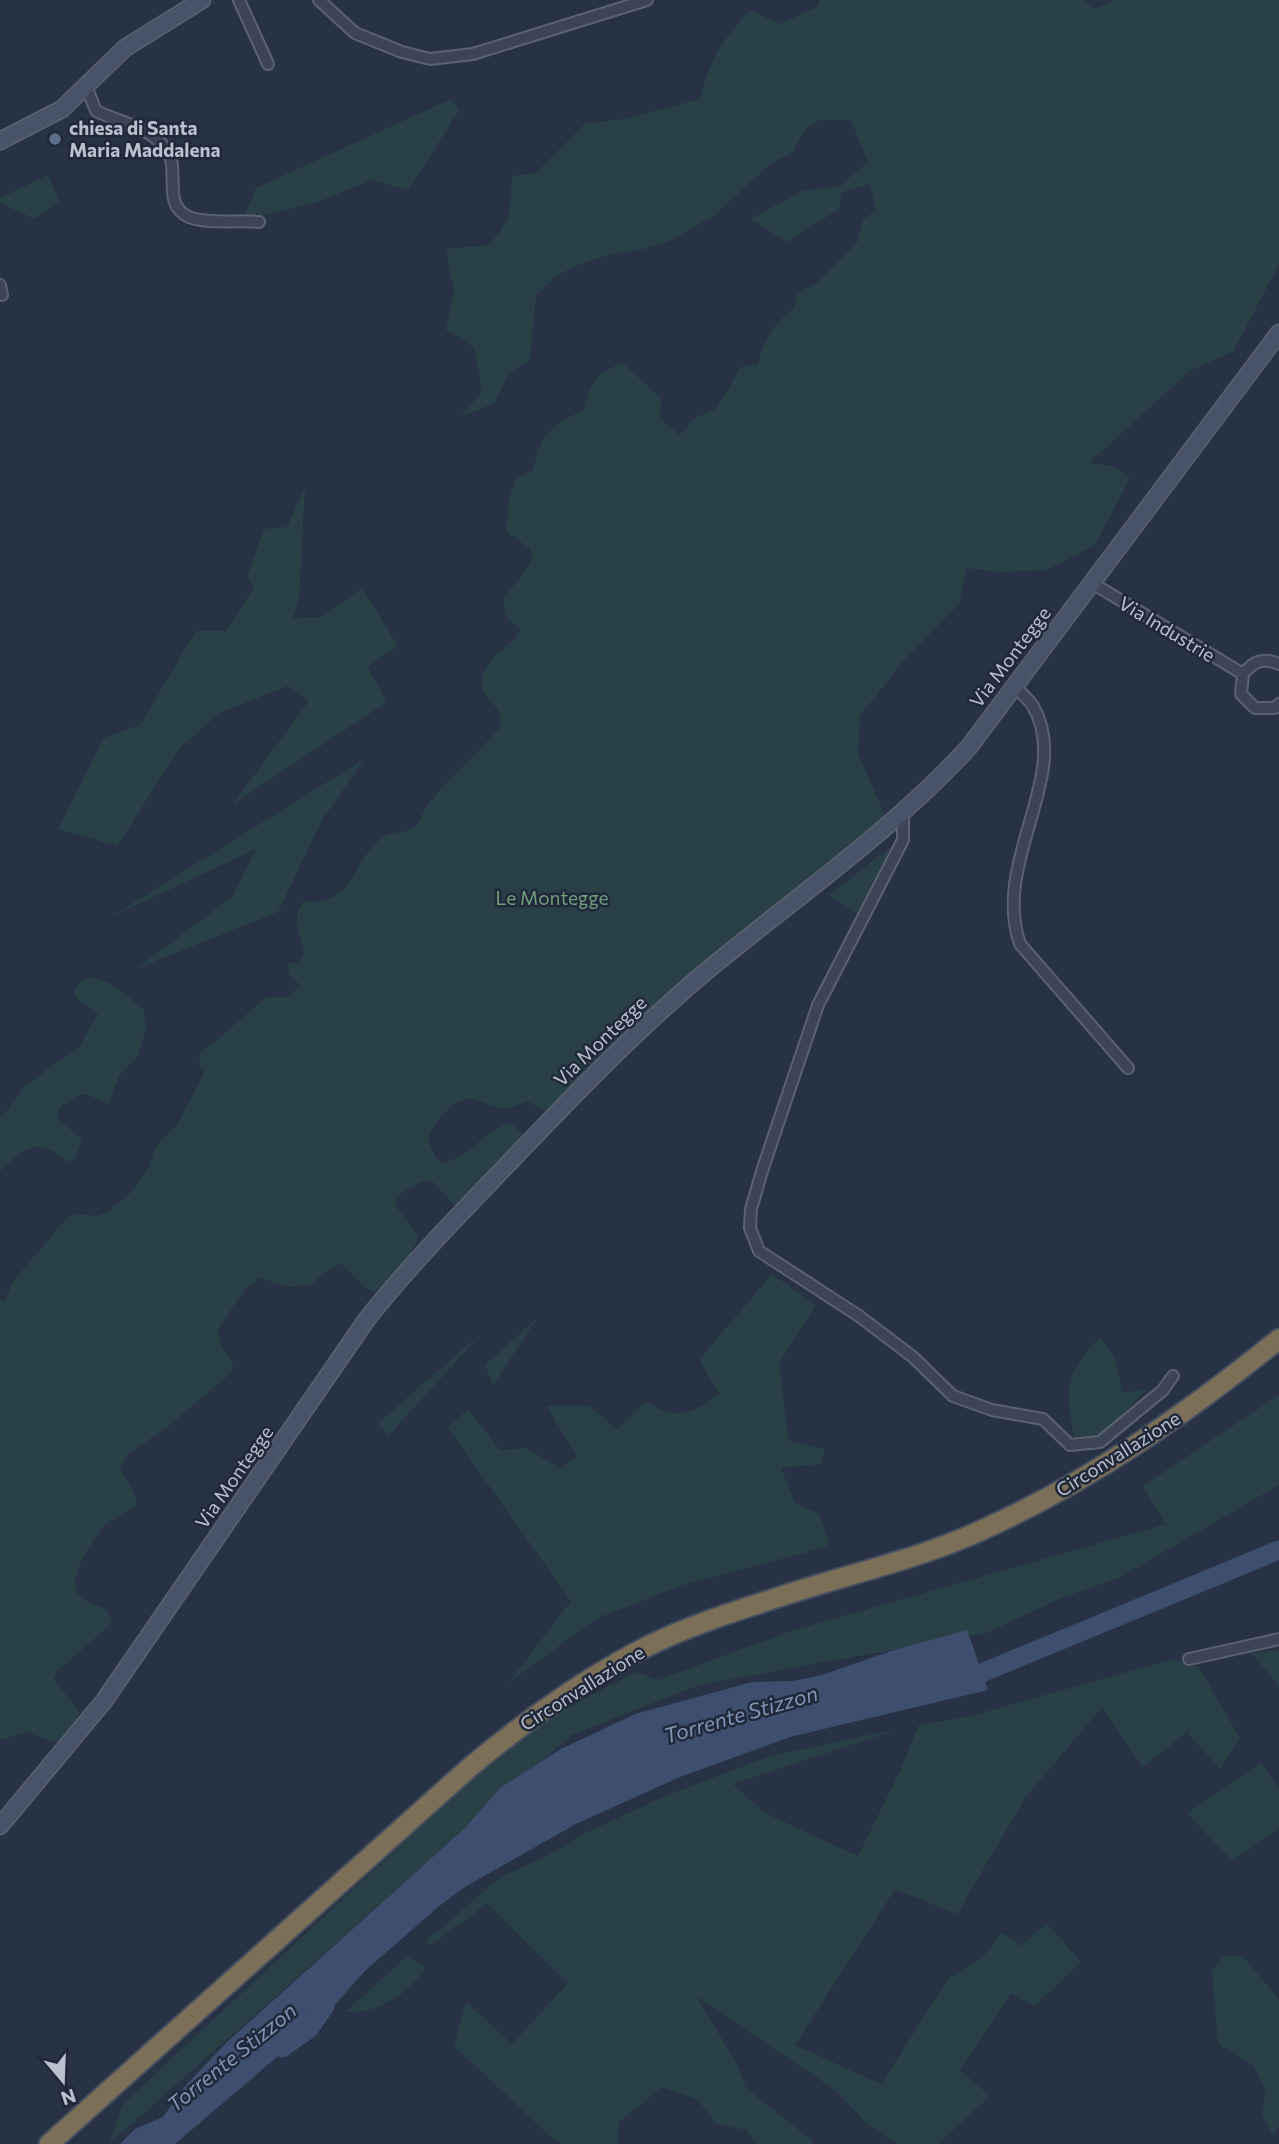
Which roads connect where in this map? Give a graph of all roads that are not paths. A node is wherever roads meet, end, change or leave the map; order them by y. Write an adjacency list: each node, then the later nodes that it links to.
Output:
1 (239, 0): 5 (street)
2 (319, 0): 3 (street)
3 (647, 0)
4 (197, 3): 6 (street)
5 (268, 64)
6 (86, 86): 7 (street); 8 (street)
7 (0, 141)
8 (259, 222)
9 (1279, 333): 10 (street, Via Montegge)
10 (1092, 583): 12 (street, Via Industrie); 13 (street, Via Montegge)
11 (1279, 664): 12 (street)
12 (1242, 674): 14 (street)
13 (1015, 686): 15 (street, Via Montegge); 16 (street)
14 (1279, 705)
15 (903, 813): 21 (street); 24 (street, Via Montegge)
16 (1128, 1068)
17 (1279, 1324): 20 (highway)
18 (1279, 1339): 20 (highway, Circonvallazione)
19 (1279, 1353): 20 (highway)
20 (1247, 1365): 25 (highway, Circonvallazione)
21 (1173, 1376)
22 (1279, 1639): 23 (street)
23 (1189, 1659)
24 (0, 1826)
25 (49, 2144)

